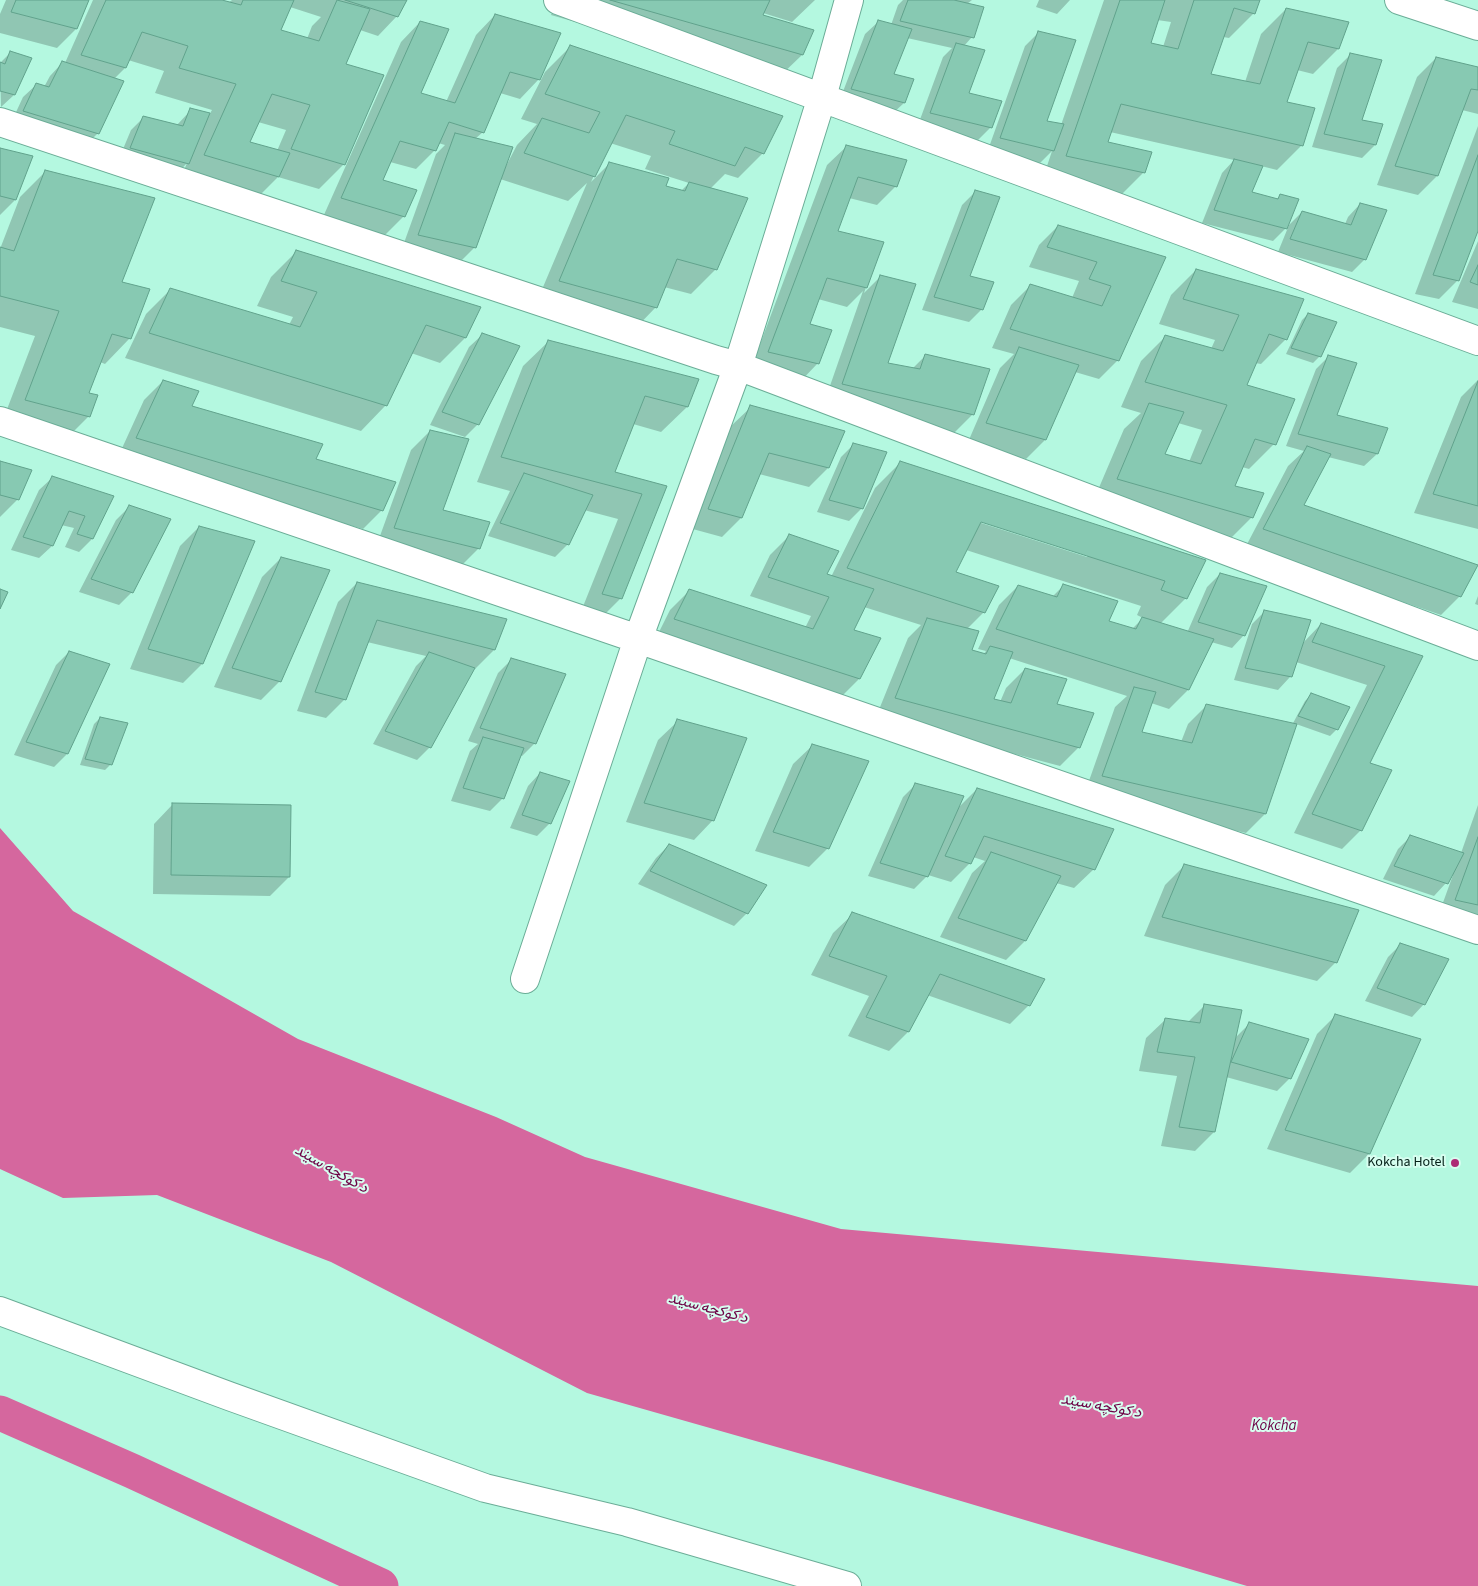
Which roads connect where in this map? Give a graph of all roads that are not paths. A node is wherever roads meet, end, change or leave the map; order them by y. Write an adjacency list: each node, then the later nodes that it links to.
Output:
1 (558, 0): 5 (street)
2 (849, 0): 5 (street)
3 (1399, 0): 4 (street)
4 (1478, 26)
5 (822, 97): 7 (street); 8 (street)
6 (0, 122): 8 (street)
7 (1478, 341)
8 (738, 366): 10 (street); 11 (street)
9 (0, 421): 10 (street)
10 (638, 639): 12 (street); 13 (street)
11 (1478, 646)
12 (1478, 930)
13 (525, 979)
14 (0, 1311): 15 (street)
15 (847, 1586)

